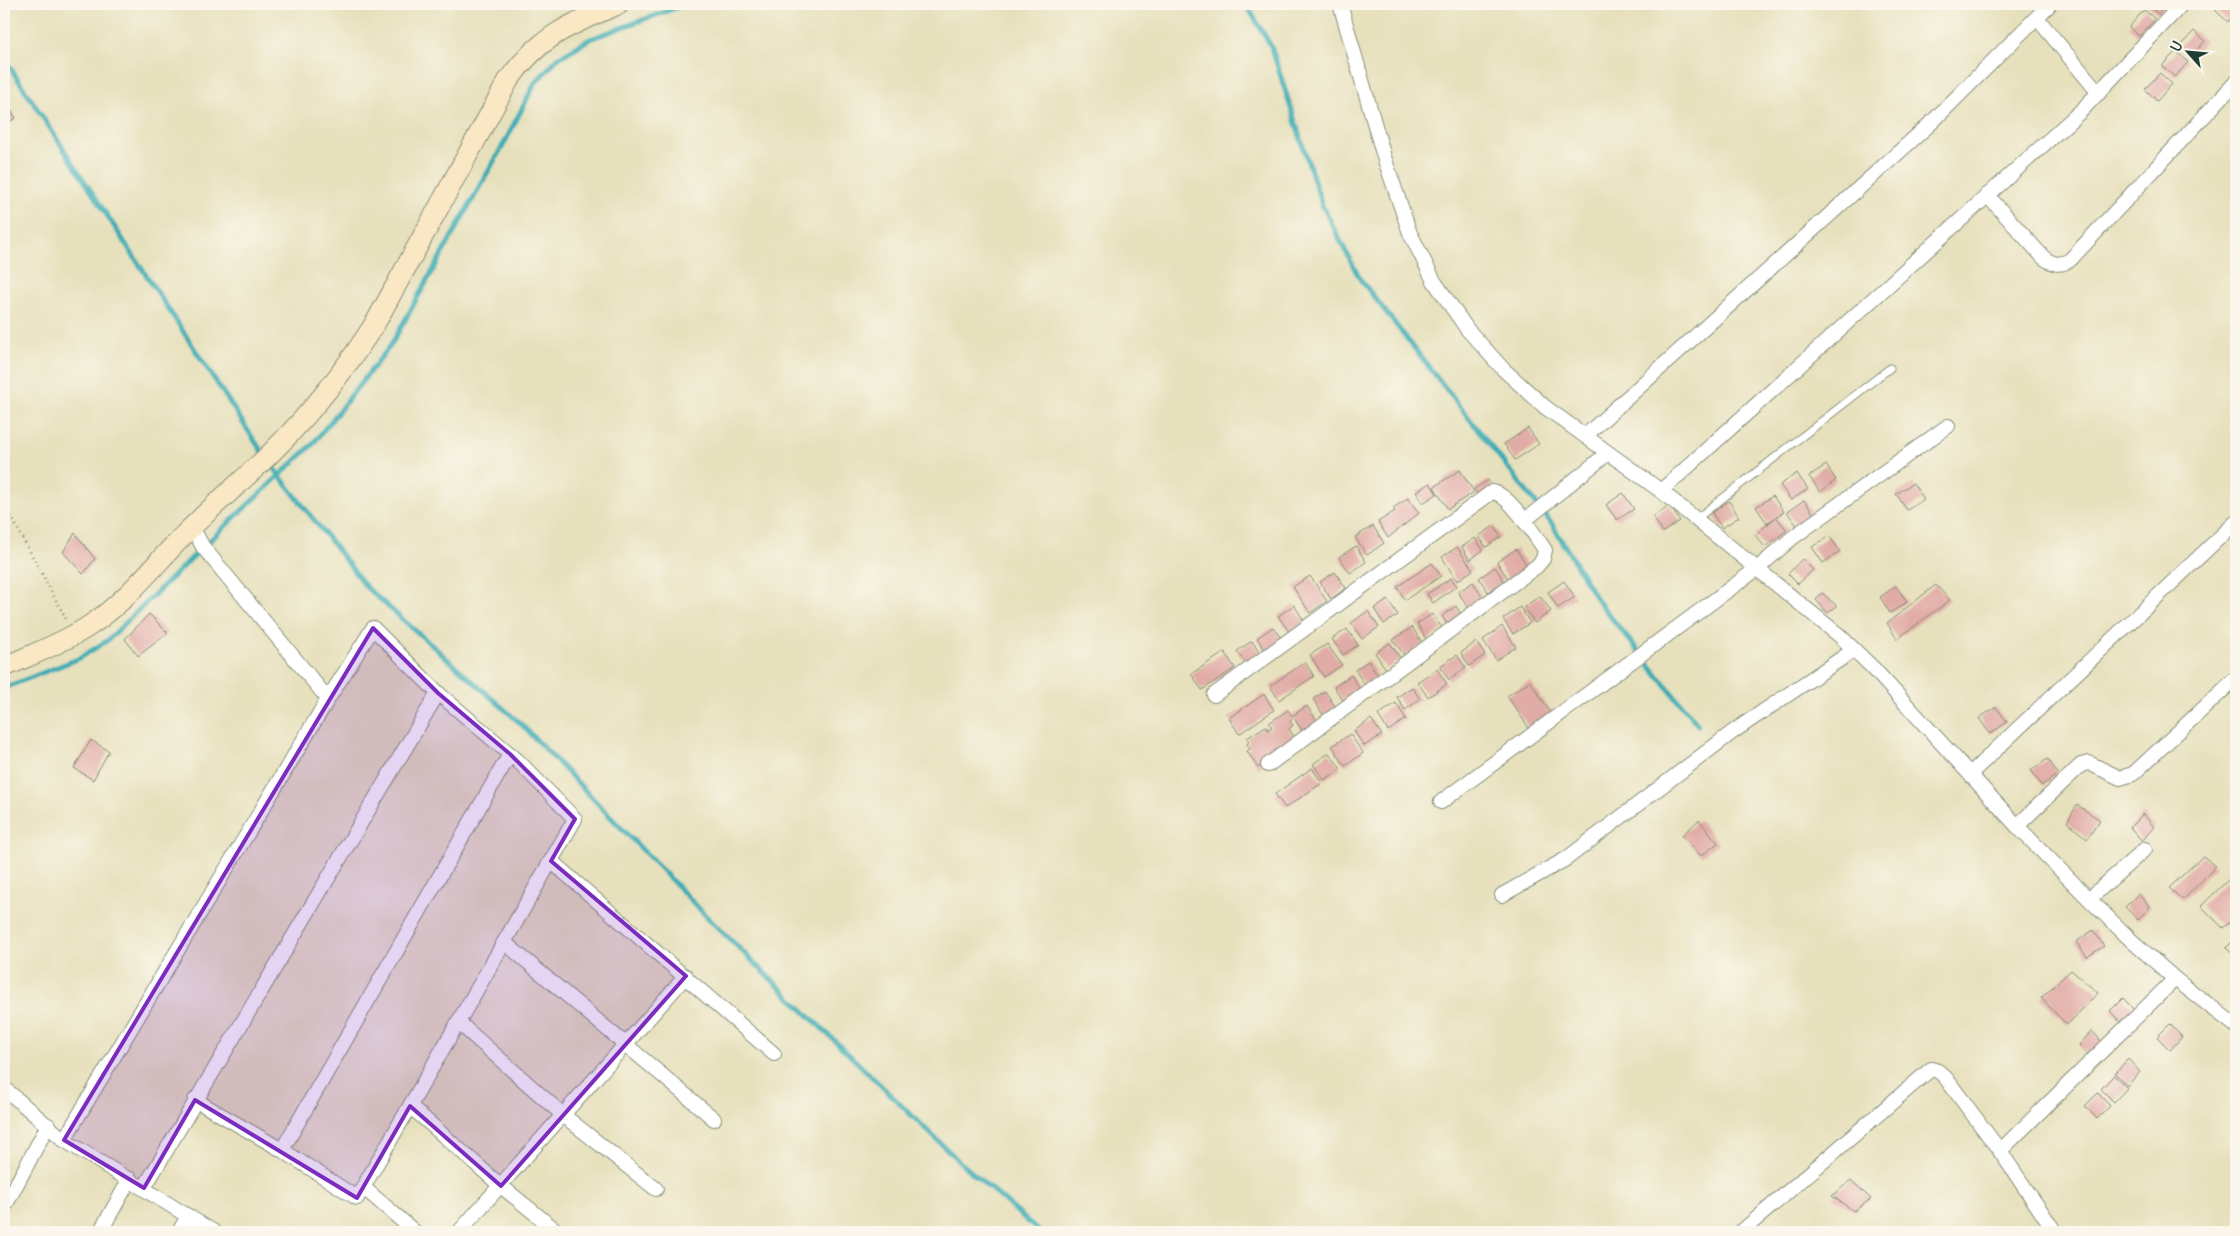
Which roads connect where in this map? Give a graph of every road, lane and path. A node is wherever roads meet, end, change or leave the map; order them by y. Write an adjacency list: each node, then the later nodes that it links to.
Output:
1 (619, 4): 18 (street)
2 (1340, 4): 11 (street)
3 (2050, 4): 5 (street)
4 (2182, 4): 7 (street)
5 (2037, 18): 7 (street); 11 (street)
6 (2236, 82): 8 (street)
7 (2098, 92): 8 (street)
8 (1987, 195): 13 (street)
9 (1890, 368): 15 (lane)
10 (1948, 426): 19 (street)
11 (1585, 436): 12 (street)
12 (1608, 453): 13 (street); 16 (street)
13 (1661, 491): 15 (street)
14 (4, 503): 20 (path)
15 (1696, 519): 19 (street)
16 (1524, 521): 25 (street); 28 (street)
17 (2236, 522): 29 (street)
18 (192, 527): 20 (street); 26 (street)
19 (1758, 568): 21 (street); 30 (street)
20 (74, 635): 22 (street)
21 (1854, 650): 29 (street); 34 (street)
22 (4, 667)
23 (2236, 678): 31 (street)
24 (438, 693): 26 (street); 27 (street); 44 (street)
25 (1214, 695)
26 (328, 699): 49 (street)
27 (510, 754): 33 (street); 50 (street)
28 (1268, 765)
29 (1970, 774): 31 (street)
30 (1441, 802)
31 (2017, 826): 35 (street)
32 (2145, 849): 35 (street)
33 (551, 861): 36 (street); 37 (street)
34 (1502, 895)
35 (2089, 899): 38 (street)
36 (504, 942): 39 (street); 41 (street)
37 (686, 976): 41 (street); 42 (street)
38 (2175, 979): 40 (street); 51 (street)
39 (458, 1022): 45 (street); 46 (street)
40 (2236, 1026)
41 (626, 1043): 46 (street); 47 (street)
42 (774, 1054)
43 (4, 1088): 48 (street)
44 (195, 1100): 50 (street); 55 (street)
45 (410, 1106): 53 (street); 54 (street)
46 (563, 1115): 53 (street); 56 (street)
47 (714, 1119)
48 (48, 1124): 49 (street); 57 (street)
49 (64, 1140): 52 (street)
50 (282, 1150): 54 (street)
51 (2000, 1152): 65 (street); 66 (street)
52 (130, 1180): 55 (street); 59 (street)
53 (501, 1186): 63 (street); 64 (street)
54 (363, 1187): 62 (street)
55 (144, 1188): 58 (street)
56 (656, 1189)
57 (4, 1208)
58 (188, 1216): 60 (street); 61 (street)
59 (100, 1232)
60 (179, 1232)
61 (214, 1232)
62 (415, 1232)
63 (460, 1232)
64 (558, 1232)
65 (1741, 1232)
66 (2055, 1232)

